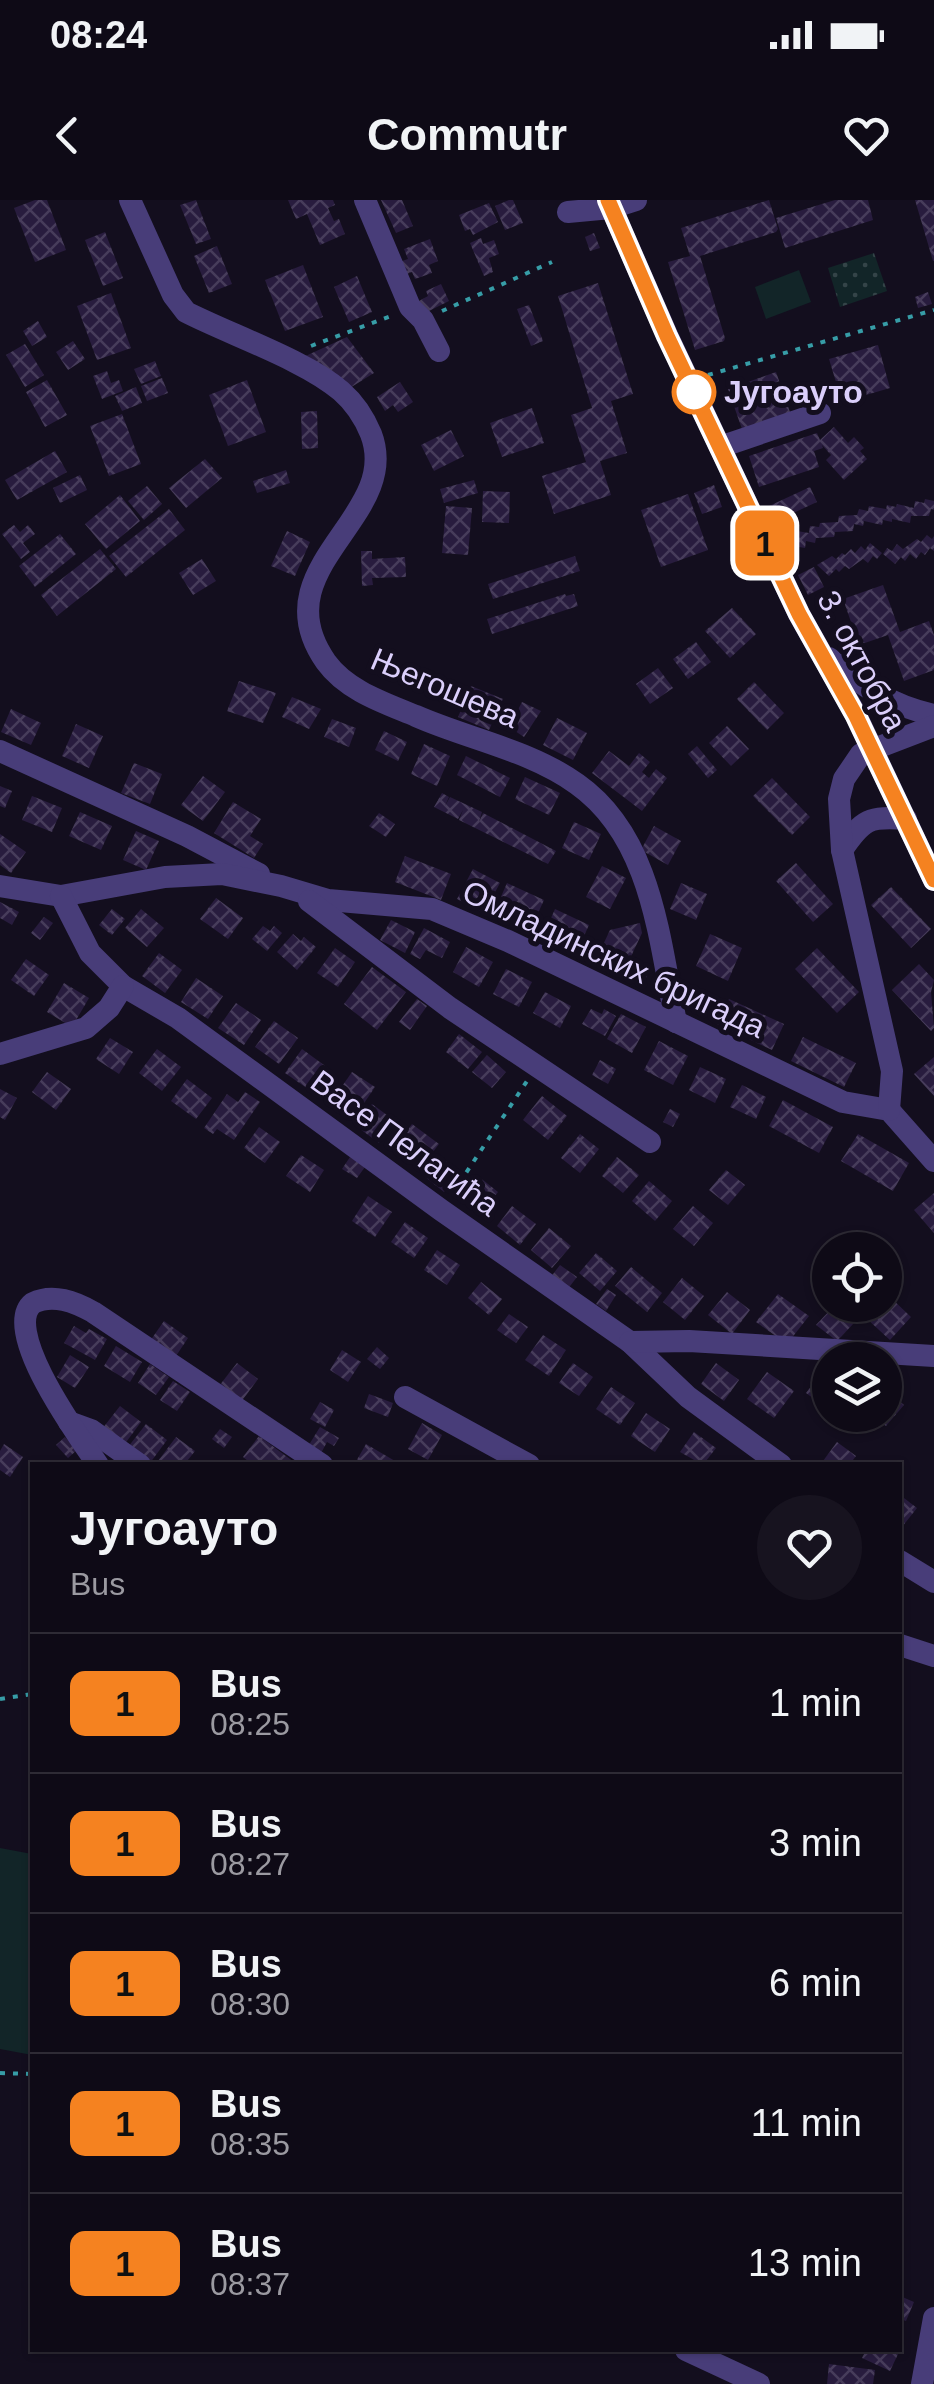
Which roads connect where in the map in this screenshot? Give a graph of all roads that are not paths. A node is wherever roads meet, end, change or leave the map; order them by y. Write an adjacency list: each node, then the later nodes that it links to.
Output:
1 (130, 200): 21 (street, Његошева)
2 (365, 200): 6 (street)
3 (636, 200): 4 (street)
4 (610, 204): 5 (street); 8 (street, 3. октобра)
5 (568, 212)
6 (439, 351)
7 (820, 413): 8 (street)
8 (720, 448): 9 (street, 3. октобра)
9 (814, 644): 10 (street); 12 (street, 3. октобра)
10 (934, 714)
11 (934, 726): 12 (street)
12 (872, 748): 14 (street, 3. октобра); 15 (street)
13 (0, 751): 18 (street)
14 (906, 818): 15 (street); 16 (street, 3. октобра)
15 (842, 850): 23 (street)
16 (934, 880)
17 (0, 886): 19 (street)
18 (282, 886): 19 (street, Омладинских бригада); 21 (street, Омладинских бригада); 24 (street)
19 (61, 896): 20 (street, Васе Пелагића)
20 (123, 986): 22 (street); 26 (street, Васе Пелагића)
21 (676, 1022): 23 (street, Омладинских бригада)
22 (0, 1054)
23 (889, 1110): 25 (street)
24 (650, 1142)
25 (934, 1160)
26 (630, 1342): 27 (street); 34 (street, Васе Пелагића)
27 (934, 1356)
28 (405, 1397): 33 (street)
29 (69, 1422): 30 (street); 31 (street); 32 (street)
30 (96, 1462)
31 (136, 1462)
32 (318, 1462)
33 (524, 1462)
34 (777, 1462)
35 (902, 1561): 36 (street)
36 (934, 1582)
37 (902, 1646): 38 (street)
38 (934, 1656)
39 (934, 2318): 42 (street)
40 (690, 2352): 41 (street)
41 (759, 2384)
42 (922, 2384)

